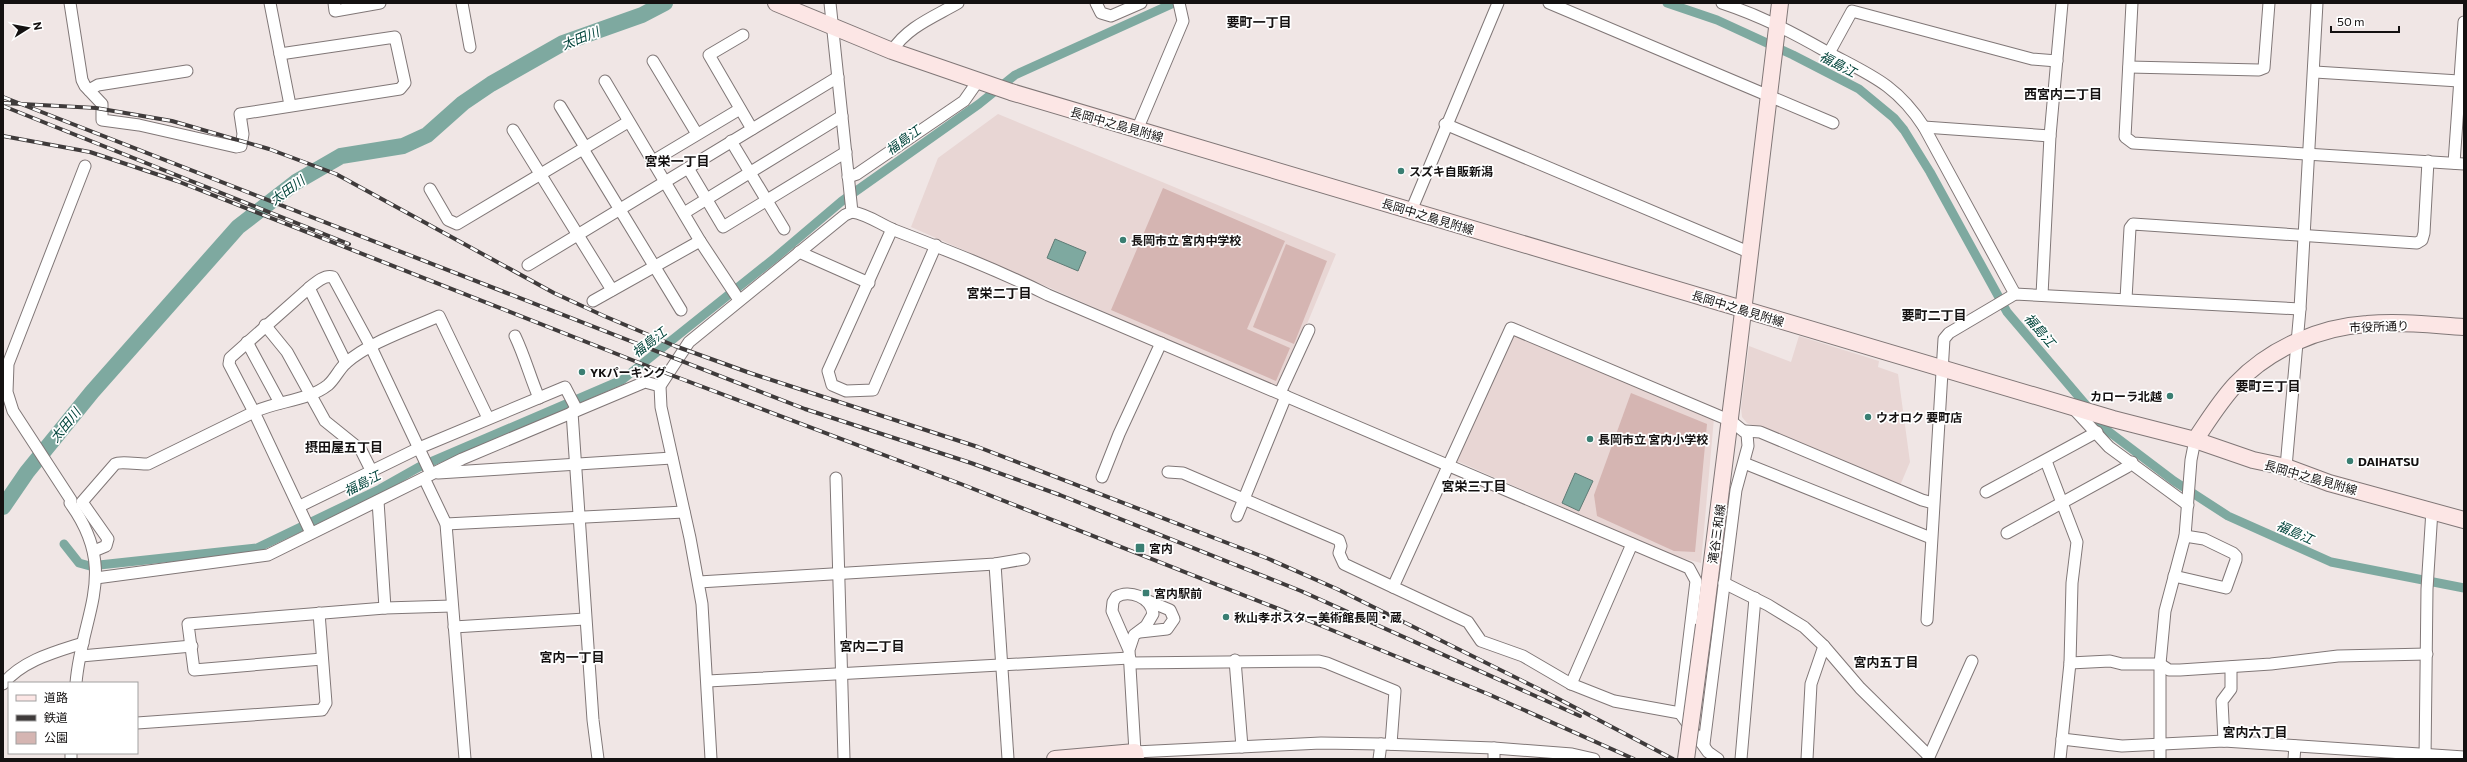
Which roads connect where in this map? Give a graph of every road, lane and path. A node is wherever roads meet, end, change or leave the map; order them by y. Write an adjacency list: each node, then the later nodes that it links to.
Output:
1 (70, 3): 37 (street)
2 (270, 3): 27 (street)
3 (334, 3): 4 (street)
4 (380, 3)
5 (462, 3): 24 (street)
6 (777, 3): 21 (main road, 長岡中之島見附線)
7 (830, 3): 21 (street)
8 (958, 3): 25 (street)
9 (1096, 3): 10 (street)
10 (1141, 3)
11 (1498, 3): 45 (street)
12 (1549, 3): 38 (street)
13 (1722, 3): 22 (street)
14 (1780, 3): 22 (main road, 滝谷三和線)
15 (2062, 3): 29 (street)
16 (2132, 3): 30 (street)
17 (2269, 3): 30 (street)
18 (2317, 3): 32 (street)
19 (1180, 7): 49 (street)
20 (2464, 22): 36 (street)
21 (833, 27): 25 (main road, 長岡中之島見附線); 33 (street)
22 (1777, 28): 26 (street); 38 (main road, 滝谷三和線)
23 (742, 35): 41 (street)
24 (470, 47)
25 (892, 51): 35 (main road, 長岡中之島見附線)
26 (1829, 53): 29 (street); 46 (street)
27 (280, 54): 39 (street); 39 (street)
28 (653, 61): 50 (street)
29 (2057, 61): 51 (street)
30 (2129, 67): 55 (street)
31 (187, 71): 37 (street)
32 (2315, 72): 36 (street); 55 (street)
33 (838, 77): 42 (street); 47 (street)
34 (605, 81): 43 (street)
35 (978, 81): 49 (main road, 長岡中之島見附線); 64 (street)
36 (2459, 81): 58 (street)
37 (89, 90): 39 (street)
38 (1769, 96): 44 (street); 79 (main road, 滝谷三和線)
39 (290, 105)
40 (560, 106): 53 (street)
41 (740, 109): 47 (street); 50 (street)
42 (842, 116): 54 (street); 61 (street)
43 (628, 122): 53 (street); 56 (street)
44 (1833, 123)
45 (1445, 124): 70 (street); 79 (street)
46 (1924, 127): 51 (street); 86 (street)
47 (752, 129): 52 (street)
48 (513, 130): 62 (street)
49 (1137, 130): 70 (main road, 長岡中之島見附線)
50 (697, 134): 56 (street)
51 (2050, 136): 85 (street)
52 (730, 141): 60 (street); 61 (street)
53 (584, 148): 62 (street); 69 (street)
54 (846, 152): 64 (street); 67 (street)
55 (2308, 153): 57 (street); 75 (street)
56 (653, 161): 63 (street)
57 (2428, 161): 58 (street); 75 (street)
58 (2459, 163)
59 (85, 166): 147 (street)
60 (688, 168): 63 (street); 66 (street)
61 (749, 173): 66 (street); 67 (street)
62 (540, 175): 65 (street); 74 (street)
63 (665, 181): 69 (street); 71 (street)
64 (849, 181): 68 (street)
65 (430, 189)
66 (706, 199): 67 (street); 71 (street)
67 (766, 200): 72 (street)
68 (852, 207): 73 (street); 78 (street)
69 (619, 209): 74 (street); 81 (street)
70 (1411, 211): 90 (main road, 長岡中之島見附線)
71 (684, 213): 76 (street)
72 (784, 229)
73 (892, 229): 77 (street); 82 (street)
74 (579, 234): 80 (street); 84 (street)
75 (2303, 234): 88 (street); 91 (street)
76 (700, 241): 81 (street); 87 (street)
77 (936, 245): 82 (street); 99 (street)
78 (799, 252): 82 (street); 87 (street)
79 (1751, 253): 90 (main road, 滝谷三和線)
80 (528, 265)
81 (654, 267): 84 (street); 92 (street)
82 (869, 283)
83 (309, 288): 93 (street); 100 (street); 101 (street)
84 (612, 290): 89 (street)
85 (2042, 294): 86 (street); 88 (street)
86 (2013, 296): 102 (street)
87 (738, 299): 103 (street)
88 (2126, 299): 91 (street)
89 (593, 301)
90 (1742, 309): 102 (main road, 長岡中之島見附線); 112 (main road, 滝谷三和線)
91 (2300, 309): 98 (street)
92 (681, 310)
93 (265, 325): 97 (street); 104 (street)
94 (2464, 327): 98 (main road, 市役所通り)
95 (1309, 330): 105 (street)
96 (515, 336): 106 (street)
97 (248, 342): 107 (street); 110 (street)
98 (2296, 342): 115 (main road, 市役所通り); 123 (street)
99 (1161, 344): 105 (street); 127 (street)
100 (371, 347): 101 (street); 111 (street); 116 (street)
101 (346, 363): 104 (street)
102 (1942, 368): 108 (main road, 長岡中之島見附線); 133 (street)
103 (660, 386): 109 (street); 117 (street)
104 (309, 393): 107 (street); 124 (street)
105 (1283, 394): 122 (street); 130 (street)
106 (539, 398): 109 (street); 111 (street)
107 (280, 403): 110 (street)
108 (2078, 408): 114 (street); 115 (main road, 長岡中之島見附線)
109 (575, 409): 121 (street); 126 (street)
110 (254, 412): 136 (street); 147 (street)
111 (488, 418): 116 (street)
112 (1731, 421): 113 (street); 122 (street); 208 (main road, 滝谷三和線, bridge)
113 (1746, 431): 120 (street); 133 (street)
114 (2097, 432): 118 (street); 119 (street)
115 (2195, 440): 123 (main road, 長岡中之島見附線); 132 (street)
116 (420, 450): 124 (street); 126 (street)
117 (672, 458): 121 (street); 137 (street)
118 (2046, 461): 129 (street); 134 (street)
119 (2132, 462): 132 (street); 134 (street)
120 (1744, 463): 145 (street); 154 (street)
121 (574, 464): 126 (street); 138 (street)
122 (1447, 466): 146 (street); 155 (street)
123 (2286, 467): 135 (main road, 長岡中之島見附線)
124 (372, 472): 136 (street)
125 (1168, 472): 130 (street)
126 (428, 474): 131 (street); 141 (street)
127 (1102, 477)
128 (836, 478): 150 (street)
129 (1986, 492)
130 (1244, 500): 139 (street); 155 (street)
131 (378, 501): 142 (street); 159 (street)
132 (2189, 502): 144 (street)
133 (1933, 503): 145 (street)
134 (2063, 504): 143 (street); 174 (street)
135 (2432, 510): 140 (main road, 長岡中之島見附線); 168 (street)
136 (301, 512): 142 (street)
137 (684, 512): 138 (street); 153 (street)
138 (578, 516): 141 (street); 161 (street)
139 (1237, 516)
140 (2464, 520)
141 (446, 524): 158 (street)
142 (310, 531): 151 (street)
143 (2007, 533)
144 (2185, 536): 152 (street); 152 (street)
145 (1931, 538): 162 (street)
146 (1632, 544): 182 (street); 183 (street)
147 (95, 554): 151 (street)
148 (1024, 559): 149 (street)
149 (995, 564): 150 (street); 175 (street)
150 (837, 573): 153 (street); 178 (street)
151 (96, 575): 165 (street)
152 (2174, 576): 176 (street)
153 (699, 582): 179 (street)
154 (1724, 583): 156 (street); 189 (street)
155 (1394, 587): 182 (street)
156 (1755, 598): 167 (street); 210 (street)
157 (1146, 600): 164 (street); 164 (street); 170 (street)
158 (452, 606): 159 (street); 163 (street)
159 (385, 608): 160 (street)
160 (319, 613): 166 (street); 171 (street)
161 (585, 618): 163 (street); 200 (street)
162 (1927, 620)
163 (454, 627): 199 (street)
164 (1140, 632): 170 (street)
165 (83, 643): 169 (street); 181 (street)
166 (192, 646): 169 (street); 171 (street)
167 (1824, 646): 198 (street); 211 (street)
168 (2427, 654): 177 (street); 196 (street)
169 (81, 656): 180 (street)
170 (1130, 657): 172 (street); 175 (street); 193 (street)
171 (322, 659): 184 (street)
172 (1235, 660): 188 (street); 191 (street)
173 (1972, 661): 198 (street)
174 (2070, 663): 176 (street); 185 (street)
175 (1002, 664): 178 (street); 203 (street)
176 (2160, 664): 177 (street); 187 (street)
177 (2231, 667): 186 (street)
178 (841, 673): 179 (street); 202 (street)
179 (708, 681): 201 (street)
180 (76, 682)
181 (3, 684)
182 (1571, 684): 183 (street)
183 (1680, 713): 189 (street)
184 (138, 723)
185 (2062, 739): 187 (street); 212 (street)
186 (2224, 741): 187 (street); 190 (street)
187 (2161, 743): 213 (street)
188 (1386, 744): 191 (street); 192 (street); 205 (street)
189 (1704, 744): 209 (street)
190 (2295, 746): 196 (street); 214 (street)
191 (1242, 747): 194 (street)
192 (1494, 748): 195 (street); 206 (street)
193 (1136, 755): 194 (street); 204 (main road)
194 (1159, 755)
195 (1542, 756): 207 (street)
196 (2425, 757): 197 (street)
197 (2464, 757)
198 (1929, 758)
199 (465, 759)
200 (598, 759)
201 (711, 759)
202 (844, 759)
203 (1008, 759)
204 (1055, 759)
205 (1379, 759)
206 (1494, 759)
207 (1594, 759)
208 (1686, 759)
209 (1718, 759)
210 (1741, 759)
211 (1808, 759)
212 (2060, 759)
213 (2160, 759)
214 (2294, 759)

